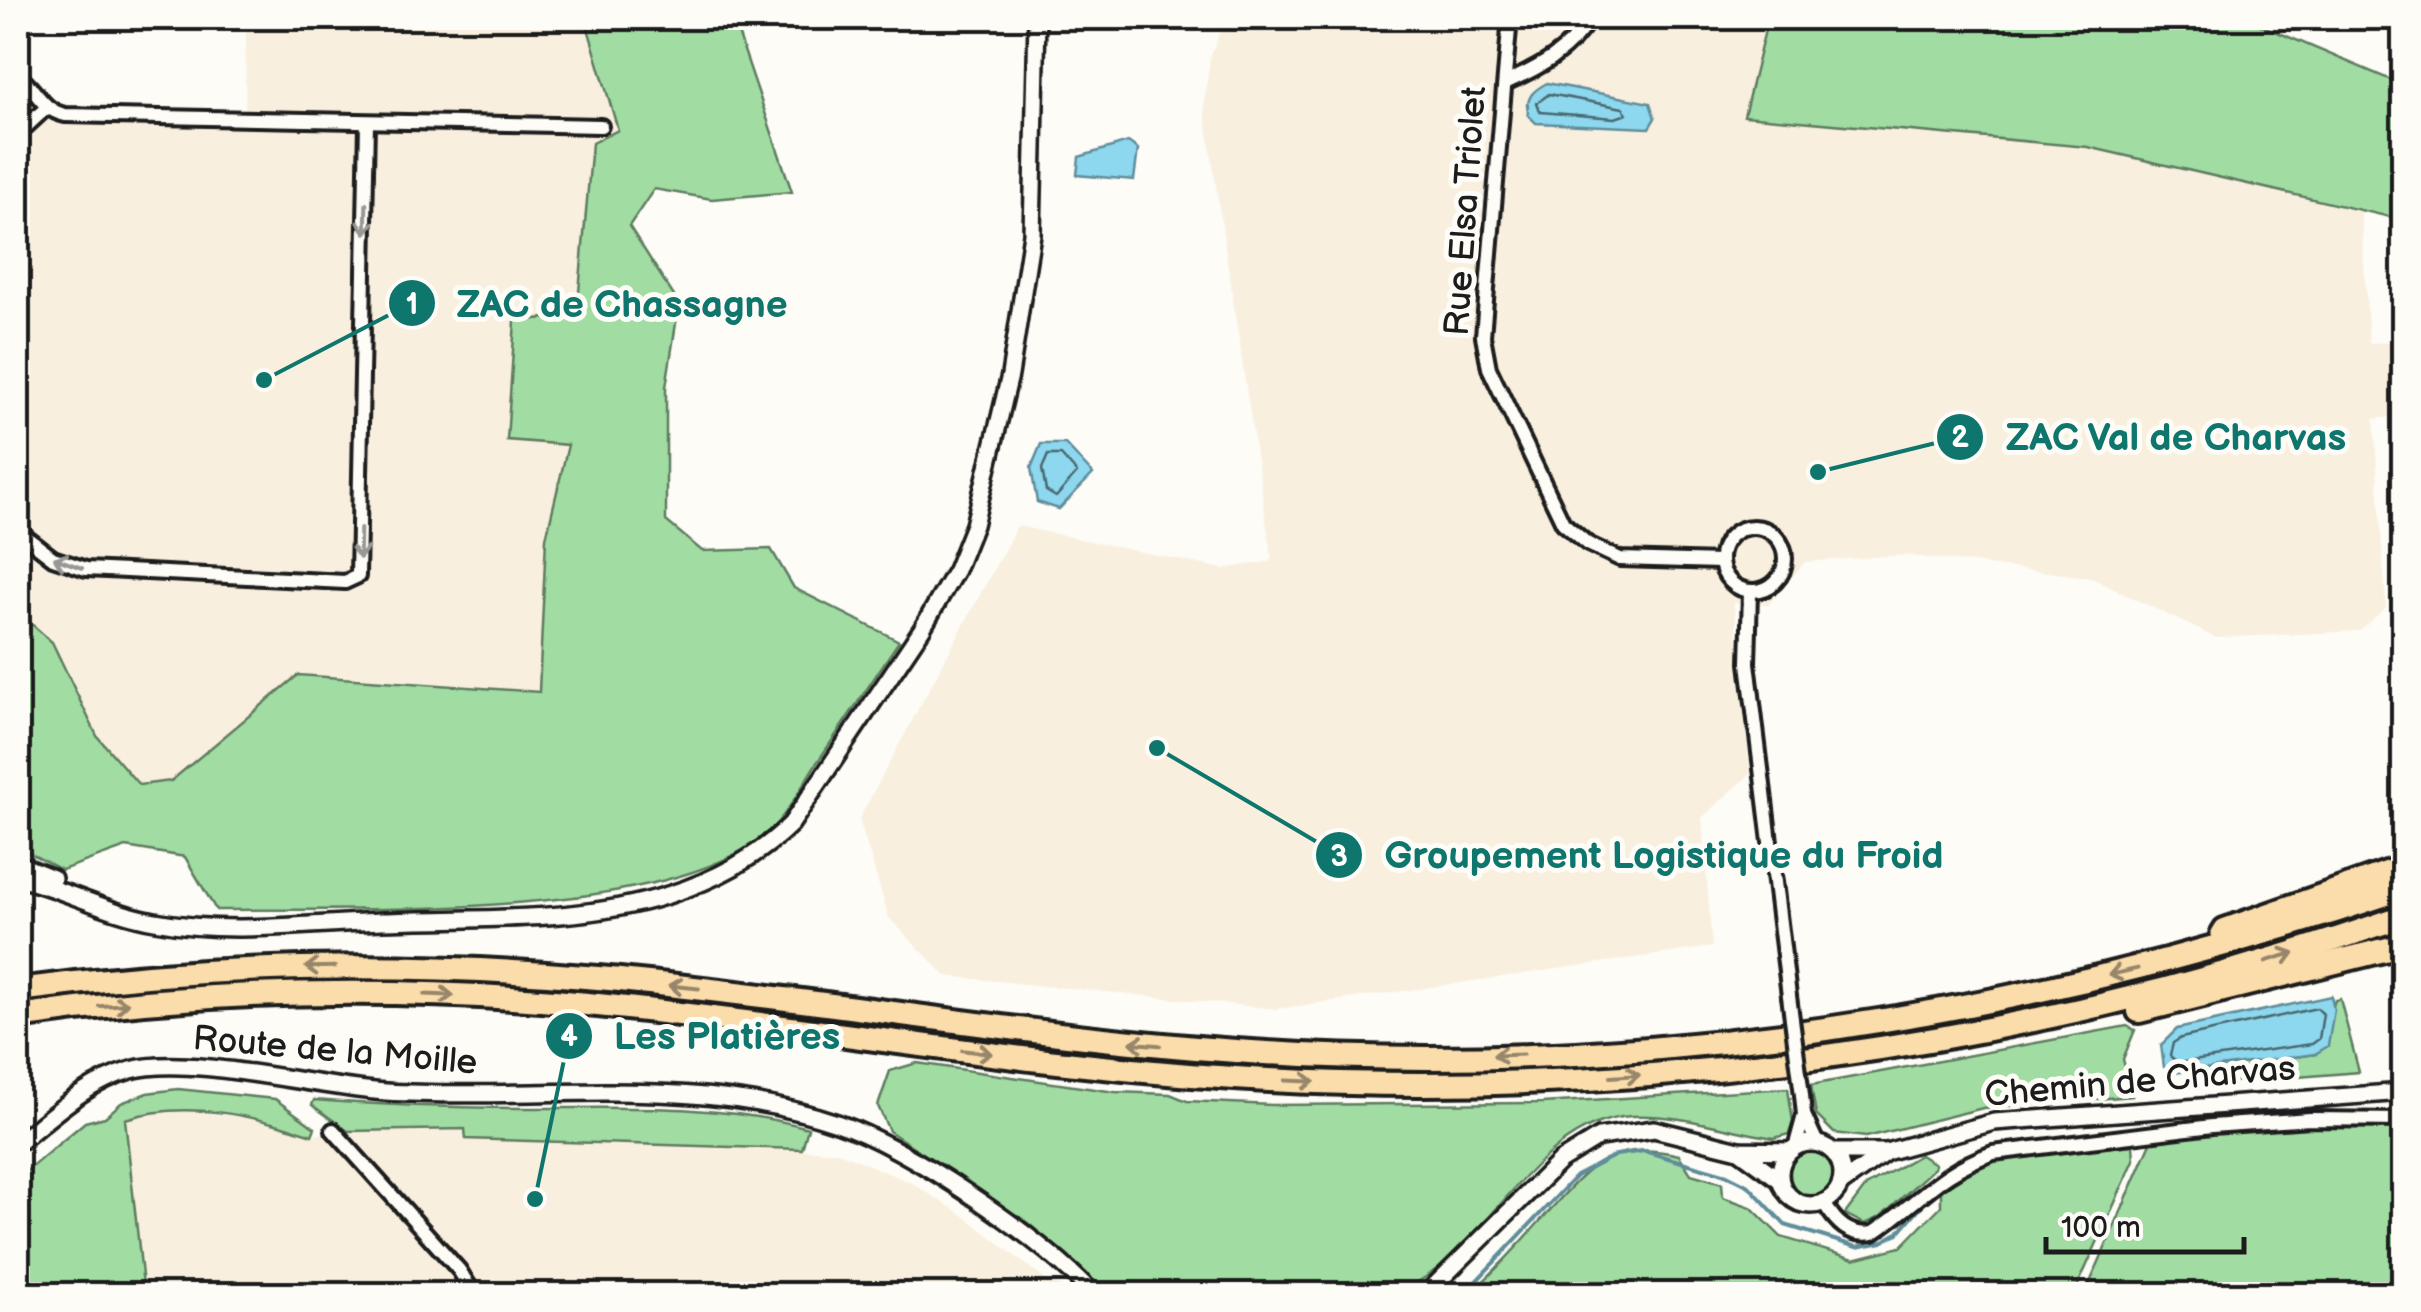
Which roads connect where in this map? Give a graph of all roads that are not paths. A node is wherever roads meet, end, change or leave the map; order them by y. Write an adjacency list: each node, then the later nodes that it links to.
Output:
1 (1037, 18): 17 (street)
2 (1506, 18): 5 (street, Rue Elsa Triolet)
3 (1590, 18): 5 (street)
4 (18, 76): 6 (street)
5 (1505, 82): 11 (street, Rue Elsa Triolet)
6 (46, 109): 7 (street); 9 (street)
7 (367, 122): 8 (street); 10 (street, one-way to 10)
8 (600, 126)
9 (18, 134)
10 (18, 531)
11 (1720, 562): 12 (street); 12 (street)
12 (1750, 592): 25 (street, bridge)
13 (18, 864): 17 (street)
14 (2404, 868): 20 (highway)
15 (18, 878): 17 (street)
16 (2404, 888): 20 (highway)
17 (106, 906)
18 (2404, 916): 22 (highway, one-way to 18)
19 (2404, 945): 22 (highway)
20 (2217, 948): 21 (highway, one-way to 21)
21 (18, 990)
22 (2118, 1000): 23 (highway, one-way to 22)
23 (18, 1016)
24 (2404, 1092): 33 (street, Chemin de Charvas)
25 (1804, 1115): 28 (street); 31 (street)
26 (2404, 1120): 36 (street)
27 (333, 1130): 37 (street)
28 (1817, 1143): 31 (street); 32 (street)
29 (18, 1144): 38 (street, Route de la Moille)
30 (1739, 1150): 31 (street); 34 (street); 39 (street)
31 (1792, 1150): 34 (street)
32 (1834, 1152): 33 (street, Chemin de Charvas); 35 (street)
33 (1886, 1152): 35 (street, Chemin de Charvas)
34 (1780, 1180): 36 (street)
35 (1842, 1183): 36 (street)
36 (1824, 1203)
37 (474, 1294)
38 (1093, 1294)
39 (1426, 1294)

